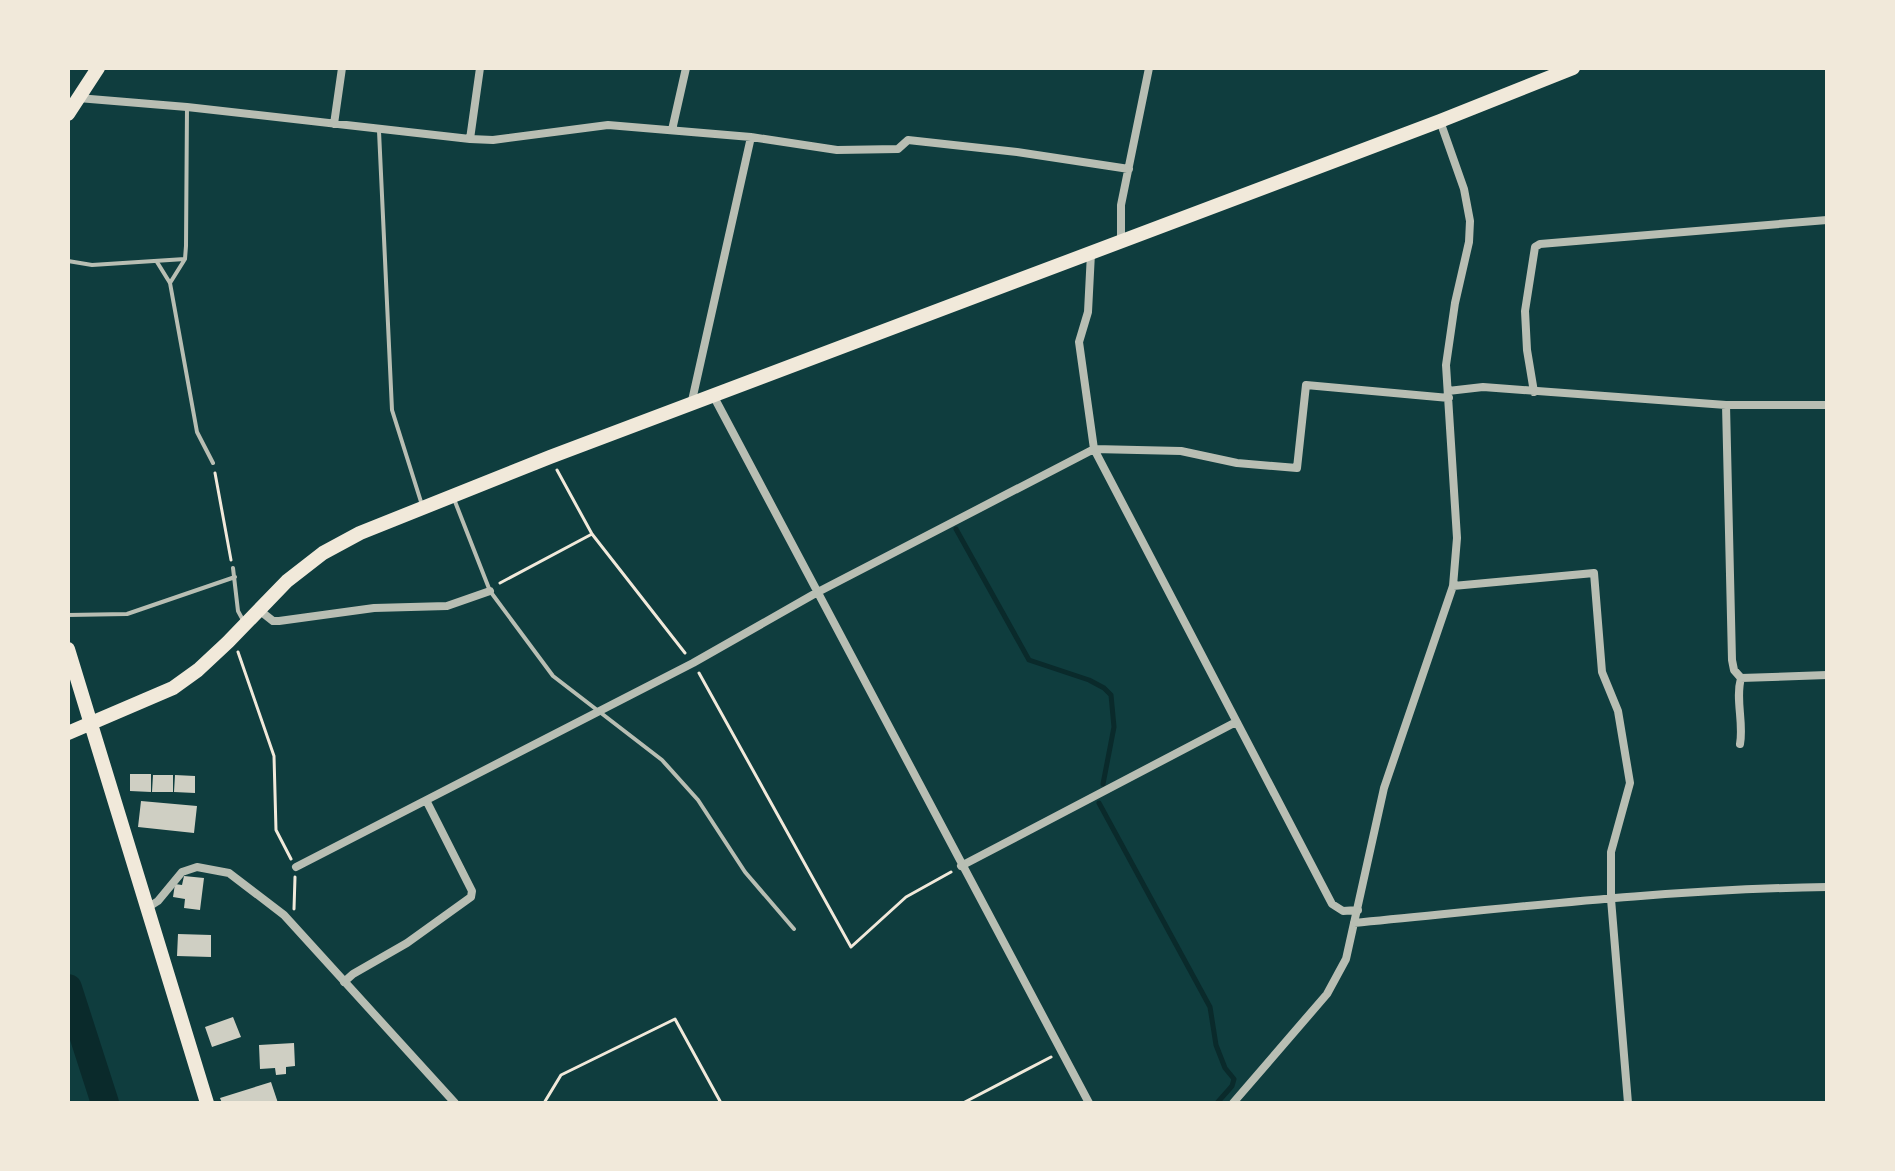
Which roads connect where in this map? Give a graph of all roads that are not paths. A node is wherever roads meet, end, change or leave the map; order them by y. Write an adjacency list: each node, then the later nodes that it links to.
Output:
1 (98, 68): 7 (main road)
2 (342, 68): 11 (street)
3 (480, 68): 15 (street)
4 (686, 68): 13 (street)
5 (1149, 68): 16 (street)
6 (1573, 68): 10 (main road)
7 (78, 98): 8 (street); 9 (main road)
8 (187, 107): 11 (street); 20 (lane)
9 (68, 114)
10 (1440, 121): 18 (main road); 25 (street)
11 (334, 124): 12 (street)
12 (379, 128): 15 (street); 33 (lane)
13 (672, 130): 14 (street); 15 (street)
14 (751, 137): 16 (street); 27 (street)
15 (470, 139)
16 (1129, 169): 18 (street)
17 (1827, 220): 24 (street)
18 (1121, 242): 19 (main road)
19 (1091, 253): 26 (main road); 30 (street)
20 (185, 259): 22 (lane); 23 (lane)
21 (68, 261): 22 (lane)
22 (157, 262): 23 (lane)
23 (170, 283): 31 (lane)
24 (1534, 392): 25 (street); 28 (street)
25 (1448, 394): 30 (street); 36 (street)
26 (714, 397): 27 (main road); 38 (street)
27 (691, 405): 32 (main road)
28 (1726, 405): 29 (street); 44 (street)
29 (1827, 405)
30 (1094, 449): 38 (street); 46 (street)
31 (213, 463)
32 (453, 497): 33 (main road); 37 (lane)
33 (423, 509): 39 (main road)
34 (233, 568): 35 (lane)
35 (235, 577): 40 (lane); 41 (lane)
36 (1453, 586): 54 (street); 56 (street)
37 (490, 591): 39 (street); 45 (lane)
38 (816, 593): 45 (street); 51 (street)
39 (259, 610): 41 (main road)
40 (68, 615)
41 (246, 624): 47 (main road)
42 (68, 649): 47 (main road)
43 (1827, 675): 44 (street)
44 (1741, 678): 49 (street)
45 (599, 710): 50 (street); 58 (lane)
46 (1236, 722): 51 (street); 56 (street)
47 (90, 724): 48 (main road); 55 (main road)
48 (72, 732)
49 (1740, 744)
50 (427, 802): 52 (street); 59 (street)
51 (961, 866): 62 (street)
52 (296, 867)
53 (1827, 887): 54 (street)
54 (1611, 899): 57 (street); 64 (street)
55 (147, 909): 59 (street); 60 (main road)
56 (1358, 910): 57 (street)
57 (1354, 923): 63 (street)
58 (794, 929)
59 (344, 982): 61 (street)
60 (207, 1103)
61 (455, 1103)
62 (1089, 1103)
63 (1233, 1103)
64 (1628, 1103)

